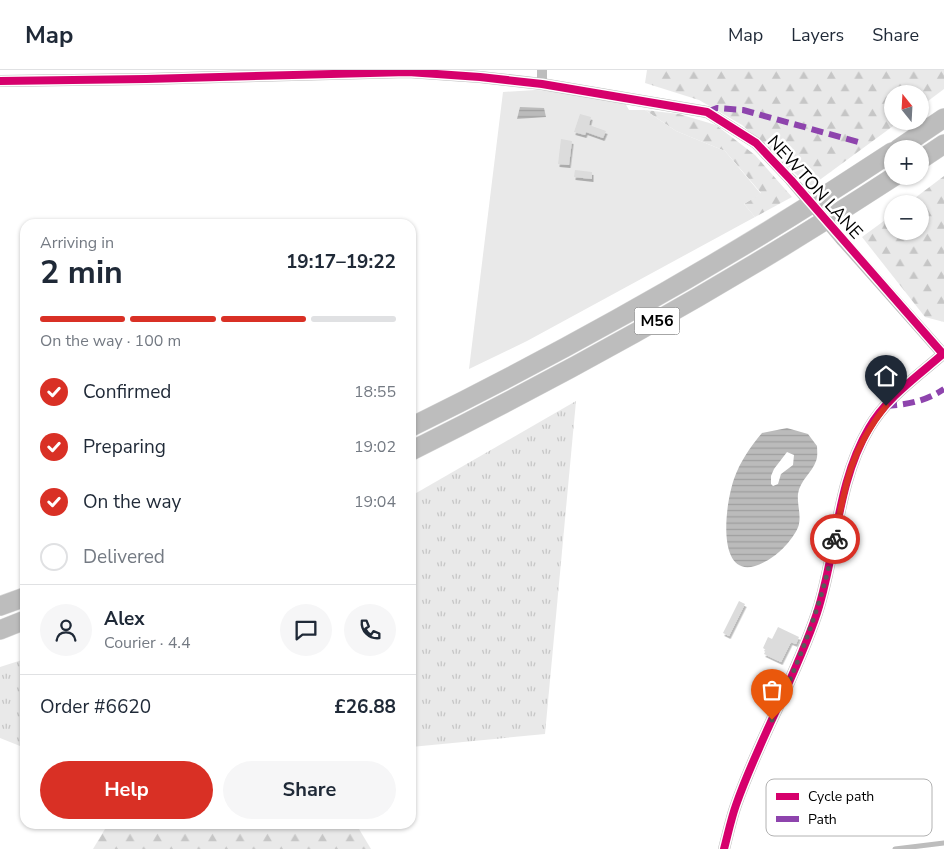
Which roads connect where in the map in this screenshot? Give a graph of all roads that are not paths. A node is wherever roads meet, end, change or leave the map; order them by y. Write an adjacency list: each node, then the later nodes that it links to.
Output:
1 (542, 70): 4 (street)
2 (510, 75): 3 (street, NEWTON LANE); 4 (street, NEWTON LANE)
3 (0, 81)
4 (542, 84): 11 (street, NEWTON LANE, bridge)
5 (944, 118): 6 (highway)
6 (911, 140)
7 (944, 144): 8 (highway)
8 (929, 154)
9 (884, 157): 12 (highway, M56)
10 (884, 183): 13 (highway, M56)
11 (943, 354): 19 (street)
12 (416, 424)
13 (416, 448)
14 (20, 599): 15 (highway)
15 (0, 606)
16 (20, 622): 17 (highway)
17 (0, 630)
18 (944, 843): 20 (lane)
19 (724, 849)
20 (895, 849)

